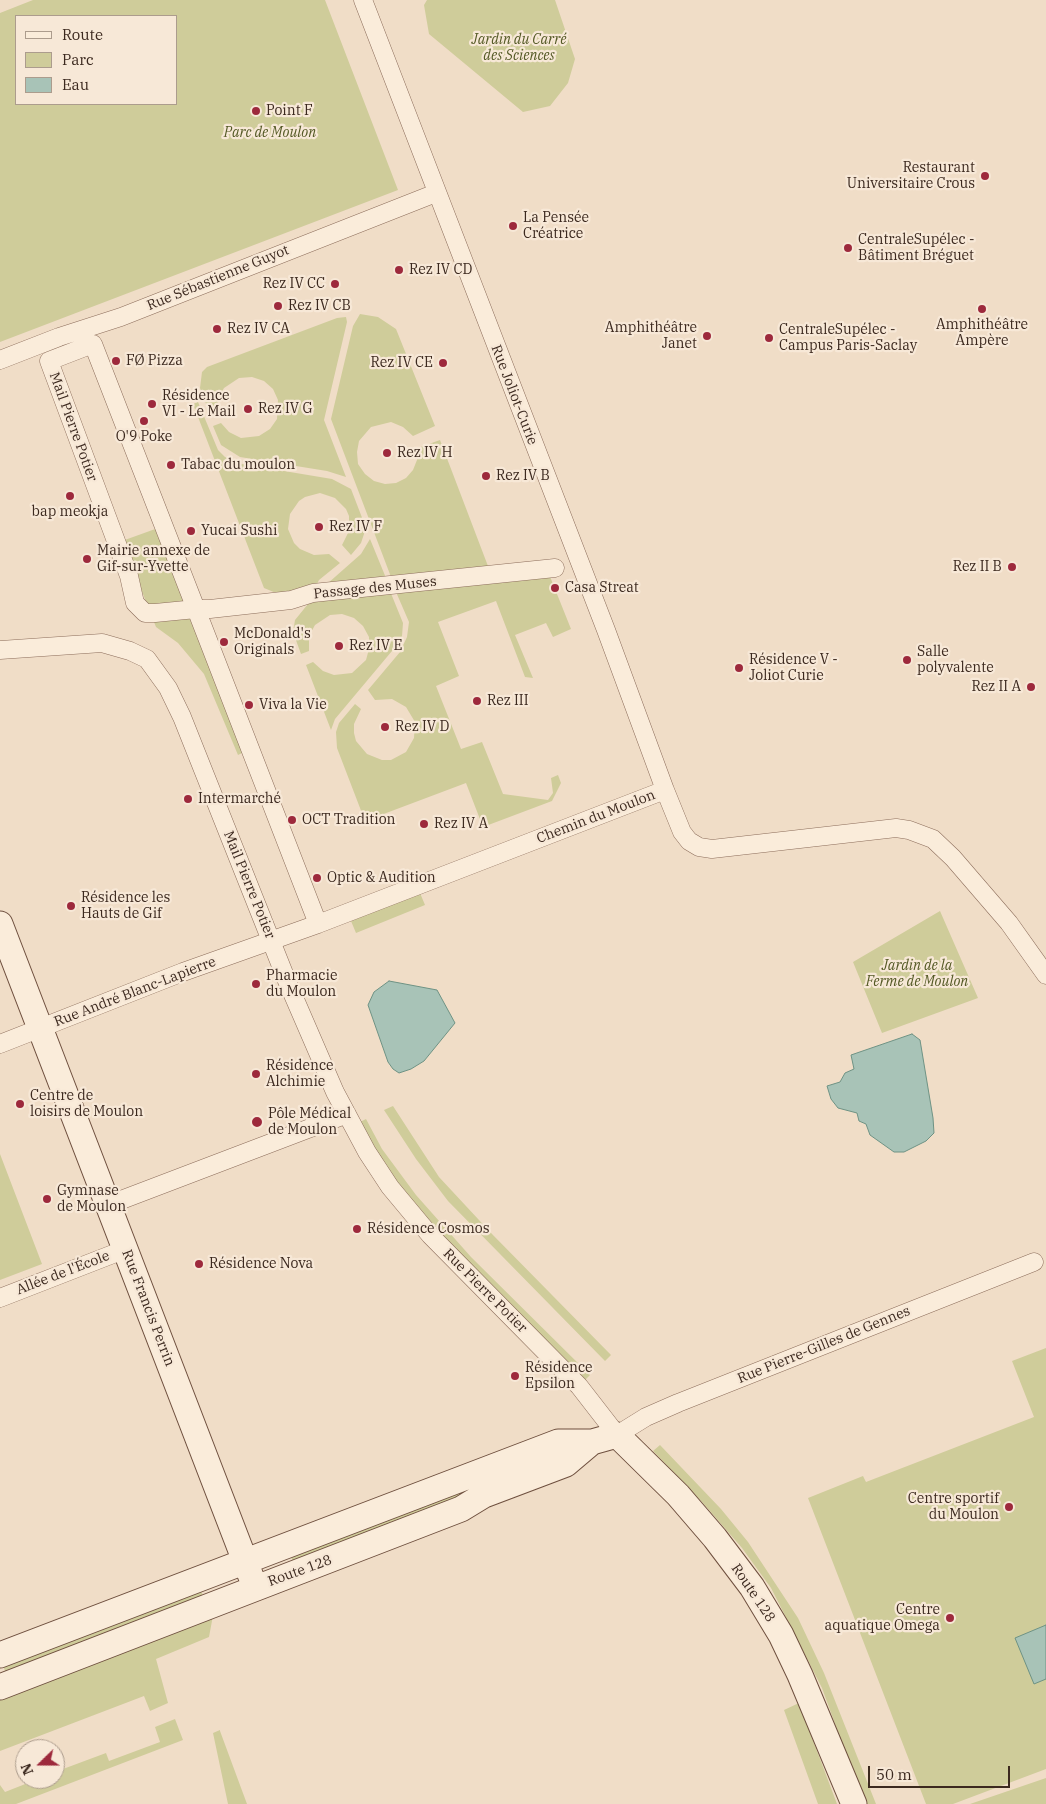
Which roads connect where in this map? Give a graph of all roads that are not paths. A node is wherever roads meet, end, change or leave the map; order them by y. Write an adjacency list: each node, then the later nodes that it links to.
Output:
1 (363, 0): 2 (street, Rue Joliot-Curie)
2 (436, 193): 3 (street, Rue Sébastienne Guyot); 7 (street, Rue Joliot-Curie)
3 (0, 360)
4 (555, 568): 5 (street, Passage des Muses)
5 (190, 610): 5 (street, Mail Pierre Potier); 9 (street, Mail Pierre Potier)
6 (0, 650): 10 (street, Mail Pierre Potier)
7 (665, 790): 9 (street, Chemin du Moulon); 11 (street, Chemin du Moulon)
8 (0, 924): 12 (main road, Rue Francis Perrin)
9 (318, 924): 10 (street, Chemin du Moulon)
10 (271, 941): 12 (street, Rue André Blanc-Lapierre); 14 (street, Mail Pierre Potier)
11 (1046, 975)
12 (42, 1028): 13 (street, Rue André Blanc-Lapierre); 15 (main road, Rue Francis Perrin)
13 (0, 1044)
14 (347, 1114): 15 (street); 19 (street, Rue Pierre Potier)
15 (108, 1205): 16 (main road, Rue Francis Perrin)
16 (126, 1249): 18 (street, Allée de l'École); 21 (main road, Rue Francis Perrin)
17 (1034, 1262): 19 (street, Rue Pierre-Gilles de Gennes)
18 (0, 1298)
19 (617, 1435): 20 (main road, Route 128); 25 (main road, Route 128)
20 (592, 1442): 21 (main road, Route 128); 22 (main road, Route 128)
21 (244, 1561): 22 (main road, Rue Francis Perrin); 23 (main road, Route 128)
22 (255, 1587): 24 (main road, Route 128)
23 (0, 1655)
24 (0, 1687)
25 (854, 1804)

